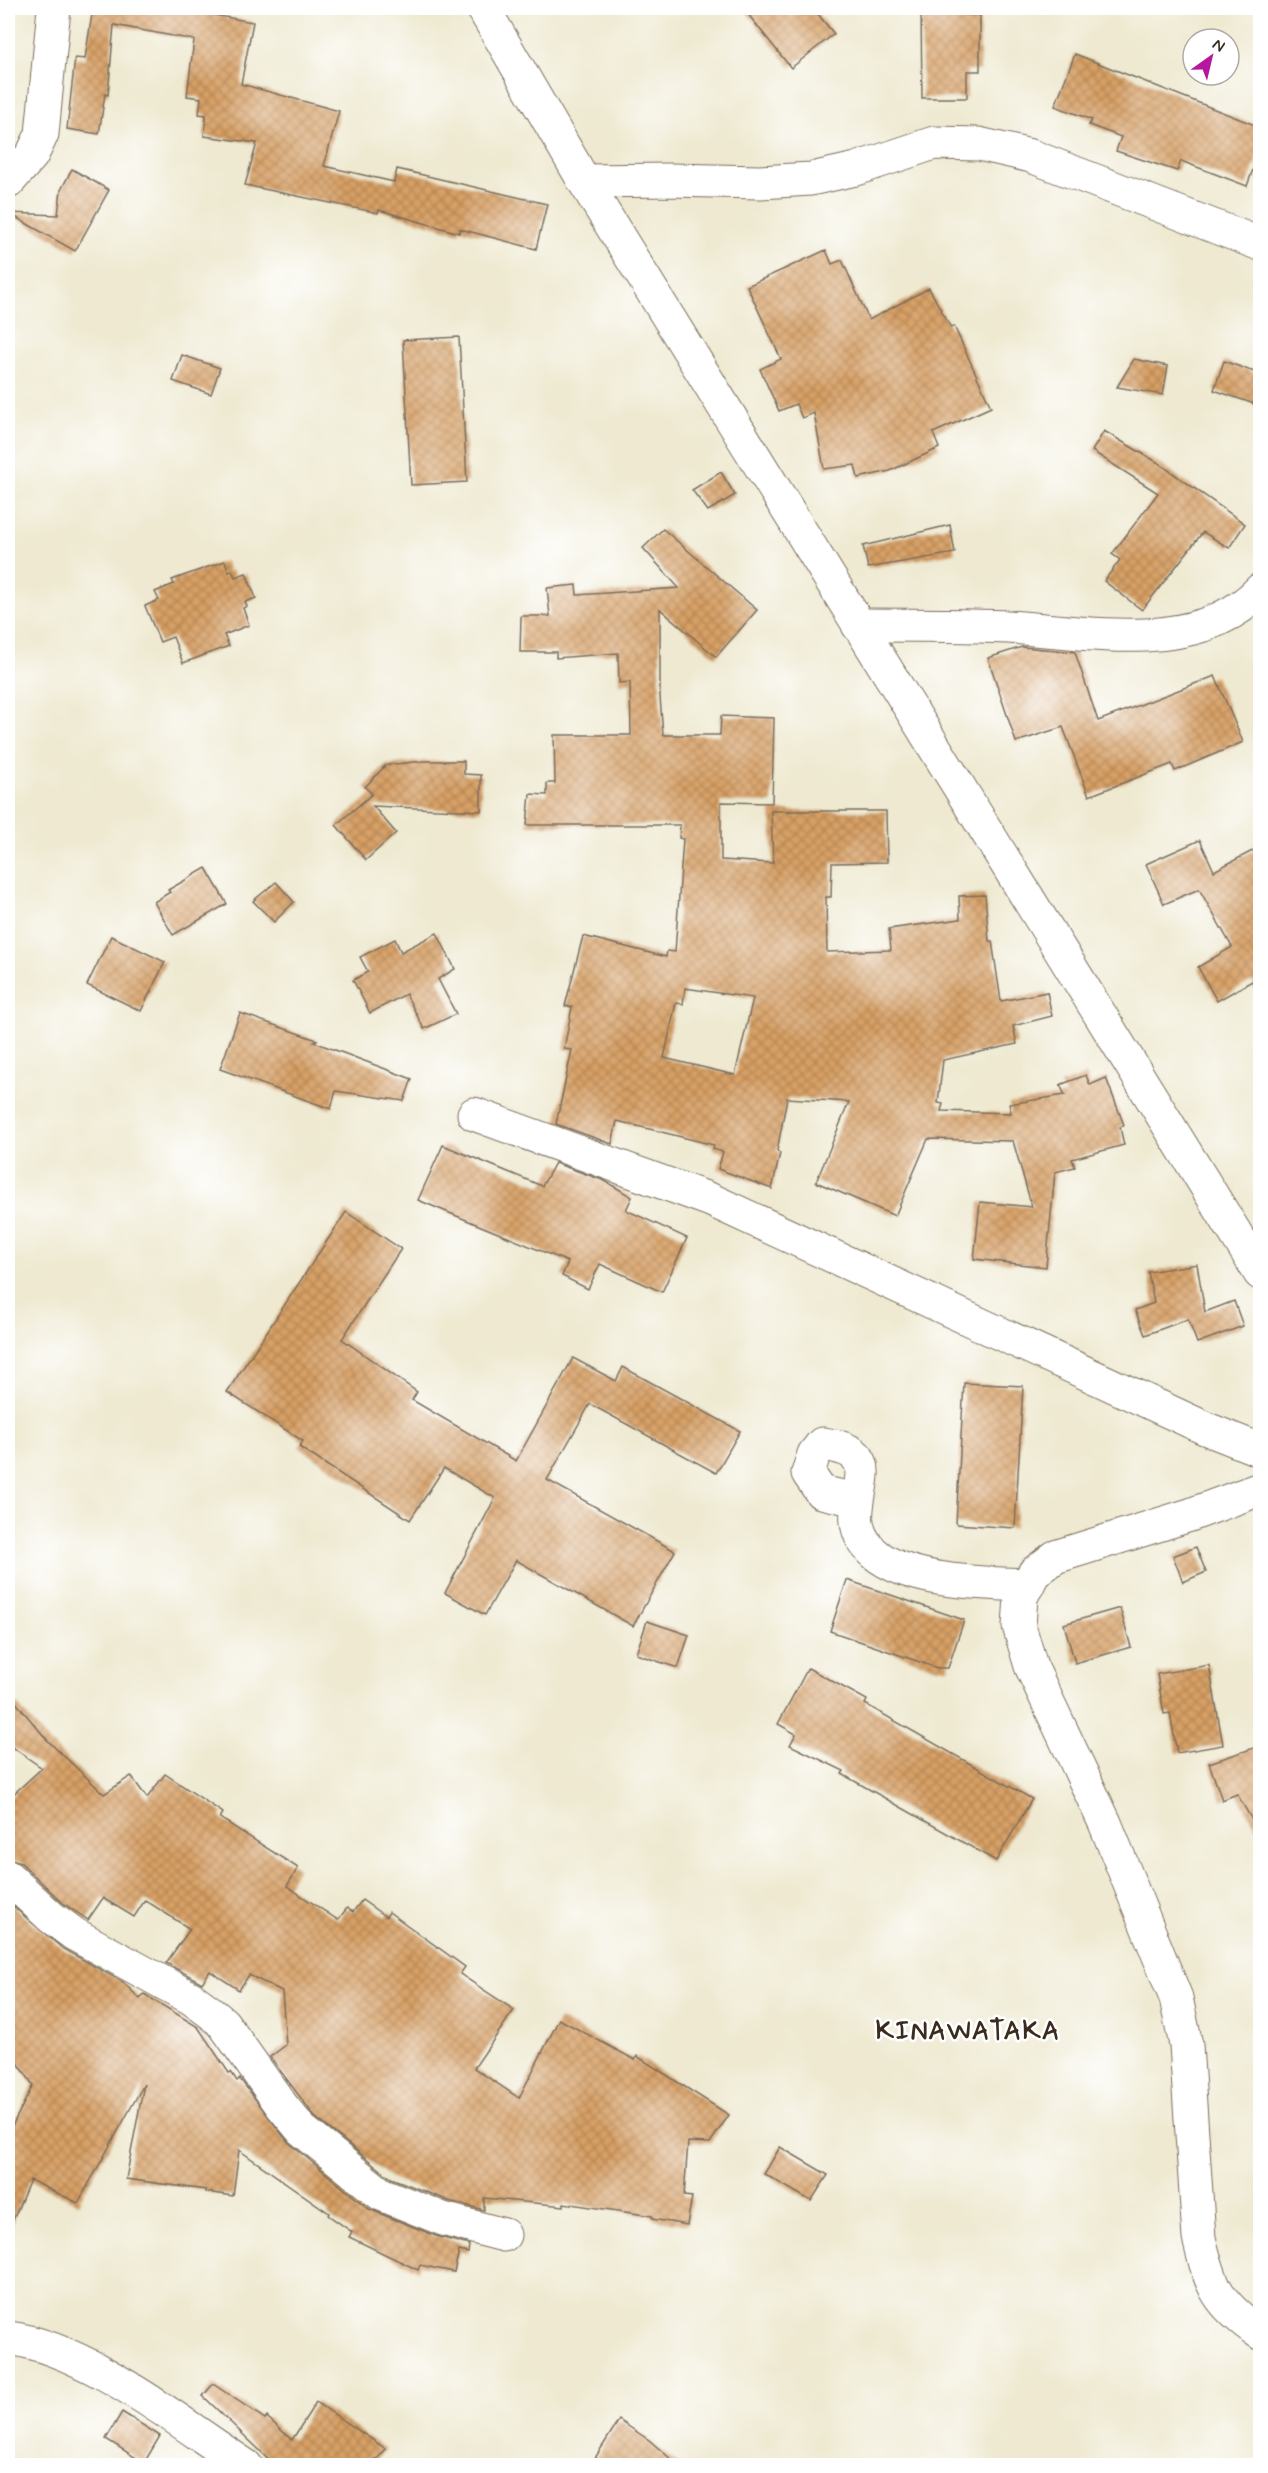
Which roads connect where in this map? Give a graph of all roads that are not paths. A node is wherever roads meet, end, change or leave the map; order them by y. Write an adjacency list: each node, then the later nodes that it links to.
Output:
1 (54, 8): 4 (street)
2 (483, 8): 3 (street)
3 (584, 181): 5 (street); 7 (street)
4 (8, 183)
5 (1260, 244)
6 (1260, 590): 7 (street)
7 (858, 625): 9 (street)
8 (474, 1114): 10 (street)
9 (1260, 1273)
10 (1260, 1450)
11 (1260, 1489): 13 (street)
12 (856, 1500): 13 (street)
13 (1028, 1585): 16 (street)
14 (8, 1877): 15 (street)
15 (504, 2235)
16 (1260, 2333)
17 (8, 2338): 18 (street)
18 (246, 2466)

